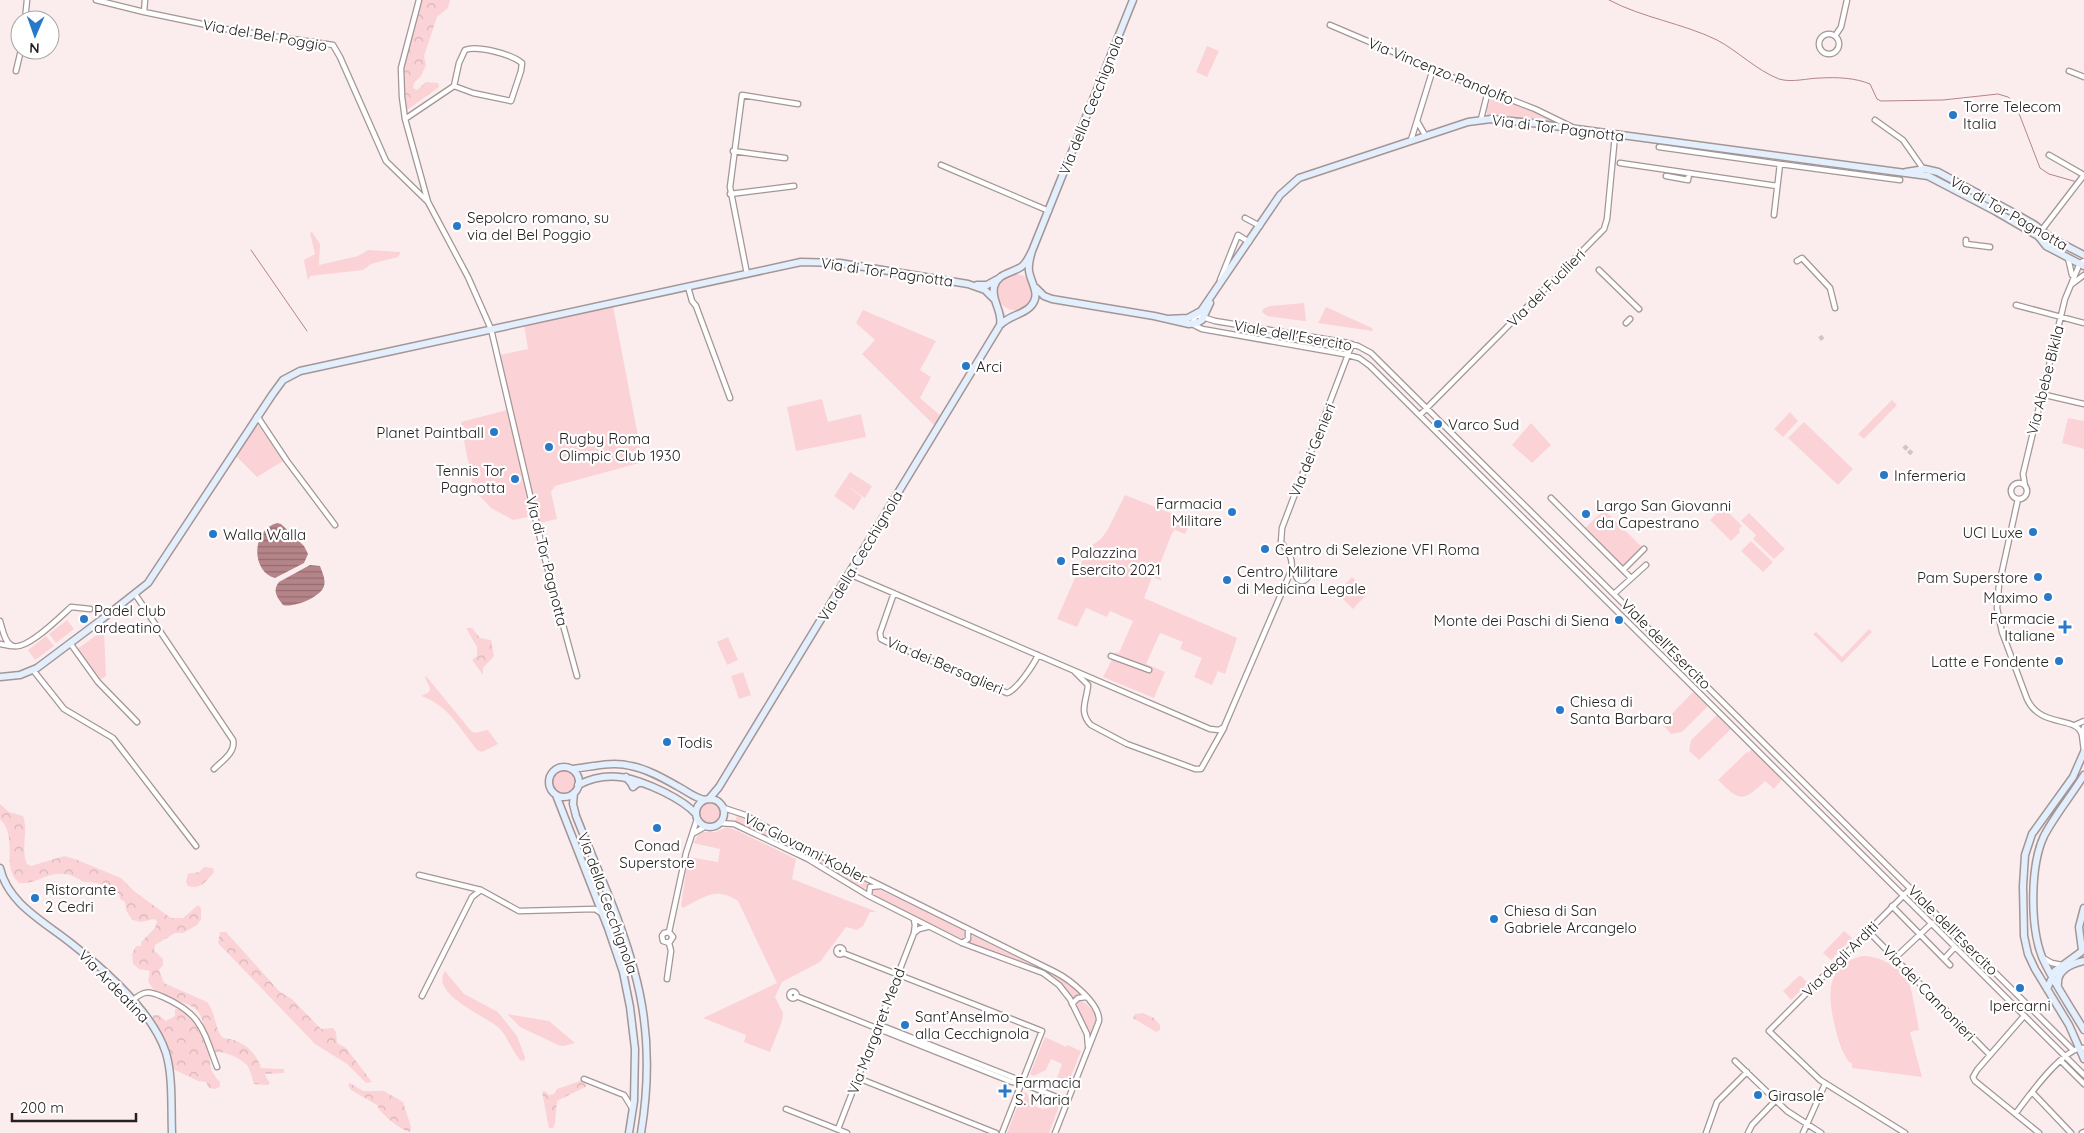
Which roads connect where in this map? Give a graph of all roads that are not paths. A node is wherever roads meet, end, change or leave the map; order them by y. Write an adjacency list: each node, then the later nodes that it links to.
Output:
1 (96, 0): 6 (street)
2 (145, 0): 6 (street)
3 (419, 0): 17 (street)
4 (1133, 0): 43 (street, Via della Cecchignola)
5 (1847, 0): 8 (street)
6 (144, 12): 42 (street, Via del Bel Poggio)
7 (1330, 25): 10 (street, Via Vincenzo Pandolfo)
8 (1835, 36): 8 (street)
9 (19, 60): 11 (street)
10 (1433, 69): 15 (street, Via Vincenzo Pandolfo); 20 (street)
11 (16, 71)
12 (2069, 71): 13 (street)
13 (2084, 77)
14 (454, 86): 14 (street); 17 (street)
15 (1488, 91): 18 (street); 21 (street, Via Vincenzo Pandolfo)
16 (798, 104): 26 (street)
17 (405, 118): 42 (street)
18 (1481, 119): 21 (street, Via di Tor Pagnotta); 23 (street, Via di Tor Pagnotta)
19 (1875, 120): 32 (street)
20 (1417, 121): 23 (street); 24 (street)
21 (1578, 130): 22 (street, Via di Tor Pagnotta)
22 (1615, 134): 33 (street, Via di Tor Pagnotta); 90 (street, Via dei Fucilieri)
23 (1425, 135): 24 (street, Via di Tor Pagnotta)
24 (1411, 140): 46 (street, Via di Tor Pagnotta)
25 (1658, 148): 30 (street)
26 (733, 151): 28 (street); 41 (street)
27 (2050, 155): 35 (street)
28 (785, 158)
29 (1620, 163): 34 (street)
30 (1780, 164): 38 (street); 40 (street)
31 (941, 165): 43 (street)
32 (1923, 169): 33 (street, Via di Tor Pagnotta); 37 (street); 47 (street, Via di Tor Pagnotta)
33 (1904, 172): 37 (street, Via di Tor Pagnotta)
34 (1688, 173): 36 (street); 40 (street)
35 (2084, 175): 47 (street)
36 (1666, 176)
37 (1928, 176): 47 (street, Via di Tor Pagnotta)
38 (1900, 180)
39 (794, 186): 41 (street)
40 (1777, 186): 44 (street)
41 (730, 194): 58 (street)
42 (428, 202): 83 (street)
43 (1049, 211): 51 (street, Via della Cecchignola)
44 (1774, 215)
45 (1246, 218): 46 (street)
46 (1260, 226): 49 (street, Via di Tor Pagnotta)
47 (2040, 233): 52 (street, Via di Tor Pagnotta); 53 (street, Via di Tor Pagnotta)
48 (1966, 240): 50 (street)
49 (1249, 242): 67 (street, Via di Tor Pagnotta); 67 (street)
50 (1990, 246)
51 (1032, 251): 57 (street, Via della Cecchignola); 62 (street, Via della Cecchignola)
52 (2084, 255)
53 (2068, 258): 55 (street, Via di Tor Pagnotta); 60 (street, Via Abebe Bikila)
54 (1797, 261): 72 (street)
55 (2082, 263): 60 (street, Via Abebe Bikila)
56 (1599, 270): 73 (street)
57 (1012, 271): 61 (street, Via della Cecchignola); 62 (street)
58 (747, 274): 63 (street, Via di Tor Pagnotta); 64 (street, Via di Tor Pagnotta)
59 (2084, 275): 66 (street)
60 (2072, 278): 66 (street, Via Abebe Bikila)
61 (998, 279): 63 (street, Via di Tor Pagnotta); 69 (street)
62 (1031, 279): 65 (street, Via della Cecchignola)
63 (968, 284): 69 (street, Via di Tor Pagnotta)
64 (688, 287): 83 (street, Via di Tor Pagnotta); 88 (street)
65 (1035, 287): 68 (street); 70 (street)
66 (2069, 287): 77 (street, Via Abebe Bikila)
67 (1216, 290): 75 (street, Via di Tor Pagnotta); 76 (street, Via di Tor Pagnotta)
68 (1052, 299): 70 (street); 78 (street)
69 (996, 303): 74 (street); 82 (street)
70 (1032, 304): 74 (street, Via della Cecchignola)
71 (2016, 305): 77 (street)
72 (1835, 308)
73 (1639, 309)
74 (1016, 314): 82 (street, Via della Cecchignola)
75 (1205, 314): 76 (street); 79 (street); 81 (street)
76 (1196, 315): 78 (street); 81 (street)
77 (2060, 317): 80 (street); 87 (street, Via Abebe Bikila)
78 (1167, 319): 81 (street)
79 (1215, 321): 84 (street); 85 (street, Viale dell'Esercito)
80 (2084, 323)
81 (1192, 324): 84 (street, Viale dell'Esercito)
82 (1000, 325): 107 (street, Via della Cecchignola)
83 (491, 329): 92 (street, Via di Tor Pagnotta); 129 (street, Via di Tor Pagnotta)
84 (1211, 331): 86 (street, Viale dell'Esercito)
85 (1352, 344): 86 (street, Via dei Genieri); 90 (street, Viale dell'Esercito)
86 (1349, 355): 91 (street, Viale dell'Esercito); 137 (street, Via dei Genieri)
87 (2041, 394): 89 (street); 95 (street, Via Abebe Bikila)
88 (730, 398)
89 (2084, 404)
90 (1427, 407): 91 (street, Via dei Fucilieri); 93 (street, Viale dell'Esercito)
91 (1420, 415): 94 (street, Viale dell'Esercito)
92 (257, 416): 102 (street); 112 (street, Via di Tor Pagnotta)
93 (1448, 428): 94 (street); 100 (street, Viale dell'Esercito)
94 (1441, 436): 101 (street, Viale dell'Esercito)
95 (2023, 474): 96 (street, Via Abebe Bikila); 97 (street, Via Abebe Bikila)
96 (2015, 485): 97 (street); 99 (street)
97 (2026, 486): 99 (street)
98 (1551, 498): 106 (street)
99 (2018, 499): 136 (street)
100 (1536, 514): 101 (street); 105 (street, Viale dell'Esercito)
101 (1525, 520): 108 (street, Viale dell'Esercito)
102 (335, 525)
103 (1644, 549): 106 (street)
104 (1646, 565): 109 (street)
105 (1590, 568): 108 (street); 111 (street, Viale dell'Esercito)
106 (1623, 570): 109 (street)
107 (849, 574): 110 (street); 147 (street, Via della Cecchignola)
108 (1582, 576): 116 (street, Viale dell'Esercito)
109 (1631, 578): 111 (street)
110 (894, 593): 120 (street); 120 (street, Via dei Bersaglieri)
111 (1615, 593): 114 (street, Viale dell'Esercito)
112 (136, 594): 118 (street, Via di Tor Pagnotta); 142 (street)
113 (90, 609): 119 (street)
114 (1641, 620): 116 (street); 122 (street, Viale dell'Esercito)
115 (0, 621): 119 (street)
116 (1634, 628): 123 (street, Viale dell'Esercito)
117 (0, 644): 119 (street)
118 (70, 644): 124 (street, Via di Tor Pagnotta); 135 (street)
119 (12, 646)
120 (1038, 655): 125 (street)
121 (1111, 656): 126 (street)
122 (1680, 658): 123 (street); 127 (street, Viale dell'Esercito)
123 (1673, 666): 131 (street, Viale dell'Esercito)
124 (33, 670): 128 (street, Via di Tor Pagnotta); 160 (street)
125 (1073, 670): 137 (street); 137 (street)
126 (1149, 670)
127 (1696, 674): 130 (street, Viale dell'Esercito); 131 (street)
128 (0, 676)
129 (577, 676)
130 (1701, 679): 132 (street); 133 (street, Viale dell'Esercito)
131 (1688, 681): 132 (street, Viale dell'Esercito)
132 (1694, 687): 139 (street, Viale dell'Esercito)
133 (1744, 721): 139 (street); 145 (street, Viale dell'Esercito)
134 (2084, 721): 136 (street)
135 (137, 722)
136 (2075, 725): 140 (street)
137 (1224, 726)
138 (2084, 726): 140 (street)
139 (1736, 729): 148 (street, Viale dell'Esercito)
140 (2082, 735): 141 (street)
141 (2084, 752): 199 (street)
142 (214, 769)
143 (572, 769): 146 (street); 150 (street); 151 (street)
144 (2084, 776): 190 (street)
145 (1805, 782): 148 (street); 157 (street, Viale dell'Esercito)
146 (578, 785): 149 (street); 154 (street)
147 (719, 787): 151 (street, Via della Cecchignola); 152 (street)
148 (1798, 790): 158 (street, Viale dell'Esercito)
149 (574, 792): 150 (street); 238 (street, Via della Cecchignola)
150 (556, 795): 168 (street, Via della Cecchignola)
151 (707, 799): 152 (street); 154 (street)
152 (720, 802): 153 (street)
153 (724, 808): 155 (street); 164 (street, Via Giovanni Kobler)
154 (696, 816): 156 (street); 159 (street)
155 (719, 823): 156 (street); 166 (street, Via Giovanni Kobler)
156 (706, 826): 159 (street)
157 (1849, 826): 158 (street); 163 (street, Viale dell'Esercito)
158 (1842, 833): 167 (street, Viale dell'Esercito)
159 (693, 834): 180 (street)
160 (196, 846)
161 (0, 868): 203 (street, Via Ardeatina)
162 (419, 875): 165 (street)
163 (1911, 888): 167 (street, Via degli Arditi); 175 (street, Viale dell'Esercito)
164 (888, 889): 166 (street, Via Giovanni Kobler); 177 (street, Via Giovanni Kobler)
165 (481, 890): 171 (street); 200 (street)
166 (869, 896): 173 (street, Via Giovanni Kobler)
167 (1903, 896): 169 (street, Via degli Arditi); 174 (street, Viale dell'Esercito)
168 (596, 900): 171 (street); 172 (street, Via della Cecchignola)
169 (1892, 906): 178 (street, Via degli Arditi); 182 (street)
170 (2084, 908): 187 (street)
171 (585, 910): 172 (street)
172 (602, 914): 225 (street, Via della Cecchignola)
173 (914, 920): 176 (street, Via Giovanni Kobler); 181 (street, Via Margaret Mead)
174 (1932, 923): 179 (street, Viale dell'Esercito); 182 (street)
175 (1946, 923): 179 (street); 188 (street, Viale dell'Esercito)
176 (927, 926): 181 (street); 184 (street, Via Giovanni Kobler)
177 (968, 930): 184 (street); 202 (street, Via Giovanni Kobler)
178 (1868, 930): 189 (street, Via dei Cannonieri); 223 (street, Via degli Arditi)
179 (1939, 931): 185 (street, Viale dell'Esercito)
180 (669, 932): 183 (street); 183 (street)
181 (914, 933): 195 (street, Via Margaret Mead)
182 (1920, 934): 189 (street); 191 (street)
183 (669, 943): 197 (street)
184 (962, 943): 204 (street, Via Giovanni Kobler)
185 (1955, 947): 191 (street); 194 (street, Viale dell'Esercito)
186 (843, 953): 195 (street)
187 (2083, 954): 192 (street); 198 (street)
188 (1980, 957): 194 (street); 208 (street, Viale dell'Esercito)
189 (1896, 958): 212 (street, Via dei Cannonieri)
190 (2043, 958): 192 (street); 196 (street)
191 (1944, 959): 193 (street)
192 (2064, 964): 196 (street)
193 (1950, 965)
194 (1973, 965): 205 (street, Viale dell'Esercito)
195 (898, 974): 206 (street, Via Margaret Mead); 222 (street)
196 (2052, 975): 198 (street); 199 (street)
197 (667, 979)
198 (2058, 986): 207 (street)
199 (2047, 989): 209 (street)
200 (422, 996)
201 (796, 996): 206 (street)
202 (1086, 997): 204 (street); 210 (street, Via Giovanni Kobler)
203 (132, 1001): 217 (street); 236 (street, Via Ardeatina)
204 (1072, 1004): 210 (street, Via Giovanni Kobler)
205 (2024, 1016): 211 (street, Viale dell'Esercito); 212 (street)
206 (878, 1028): 220 (street, Via Margaret Mead); 222 (street)
207 (2084, 1030)
208 (2062, 1038): 209 (street, Viale dell'Esercito); 211 (street)
209 (2079, 1048): 213 (street); 214 (street)
210 (1087, 1050): 229 (street)
211 (2058, 1050): 213 (street, Viale dell'Esercito)
212 (1990, 1055): 232 (street)
213 (2065, 1056): 216 (street); 219 (street, Viale dell'Esercito)
214 (2084, 1059)
215 (1736, 1060): 218 (street)
216 (2061, 1061): 224 (street); 226 (street)
217 (217, 1067)
218 (1747, 1072): 228 (street); 243 (street)
219 (2084, 1075)
220 (858, 1078): 234 (street, Via Margaret Mead); 240 (street)
221 (584, 1079): 227 (street)
222 (1022, 1083): 229 (street); 241 (street)
223 (1825, 1084): 233 (street); 235 (street)
224 (2084, 1084)
225 (634, 1085): 227 (street); 230 (street, Via della Cecchignola)
226 (2032, 1092): 232 (street); 248 (street)
227 (624, 1095): 230 (street)
228 (1776, 1100): 233 (street); 244 (street)
229 (1068, 1101): 242 (street)
230 (632, 1109): 237 (street, Via della Cecchignola)
231 (786, 1109): 234 (street)
232 (2016, 1113): 247 (street)
233 (1807, 1124): 245 (street); 246 (street)
234 (838, 1129): 239 (street)
235 (1903, 1132)
236 (172, 1133)
237 (629, 1133)
238 (641, 1133)
239 (847, 1133)
240 (996, 1133)
241 (1002, 1133)
242 (1055, 1133)
243 (1706, 1133)
244 (1748, 1133)
245 (1803, 1133)
246 (1821, 1133)
247 (2039, 1133)
248 (2071, 1133)

